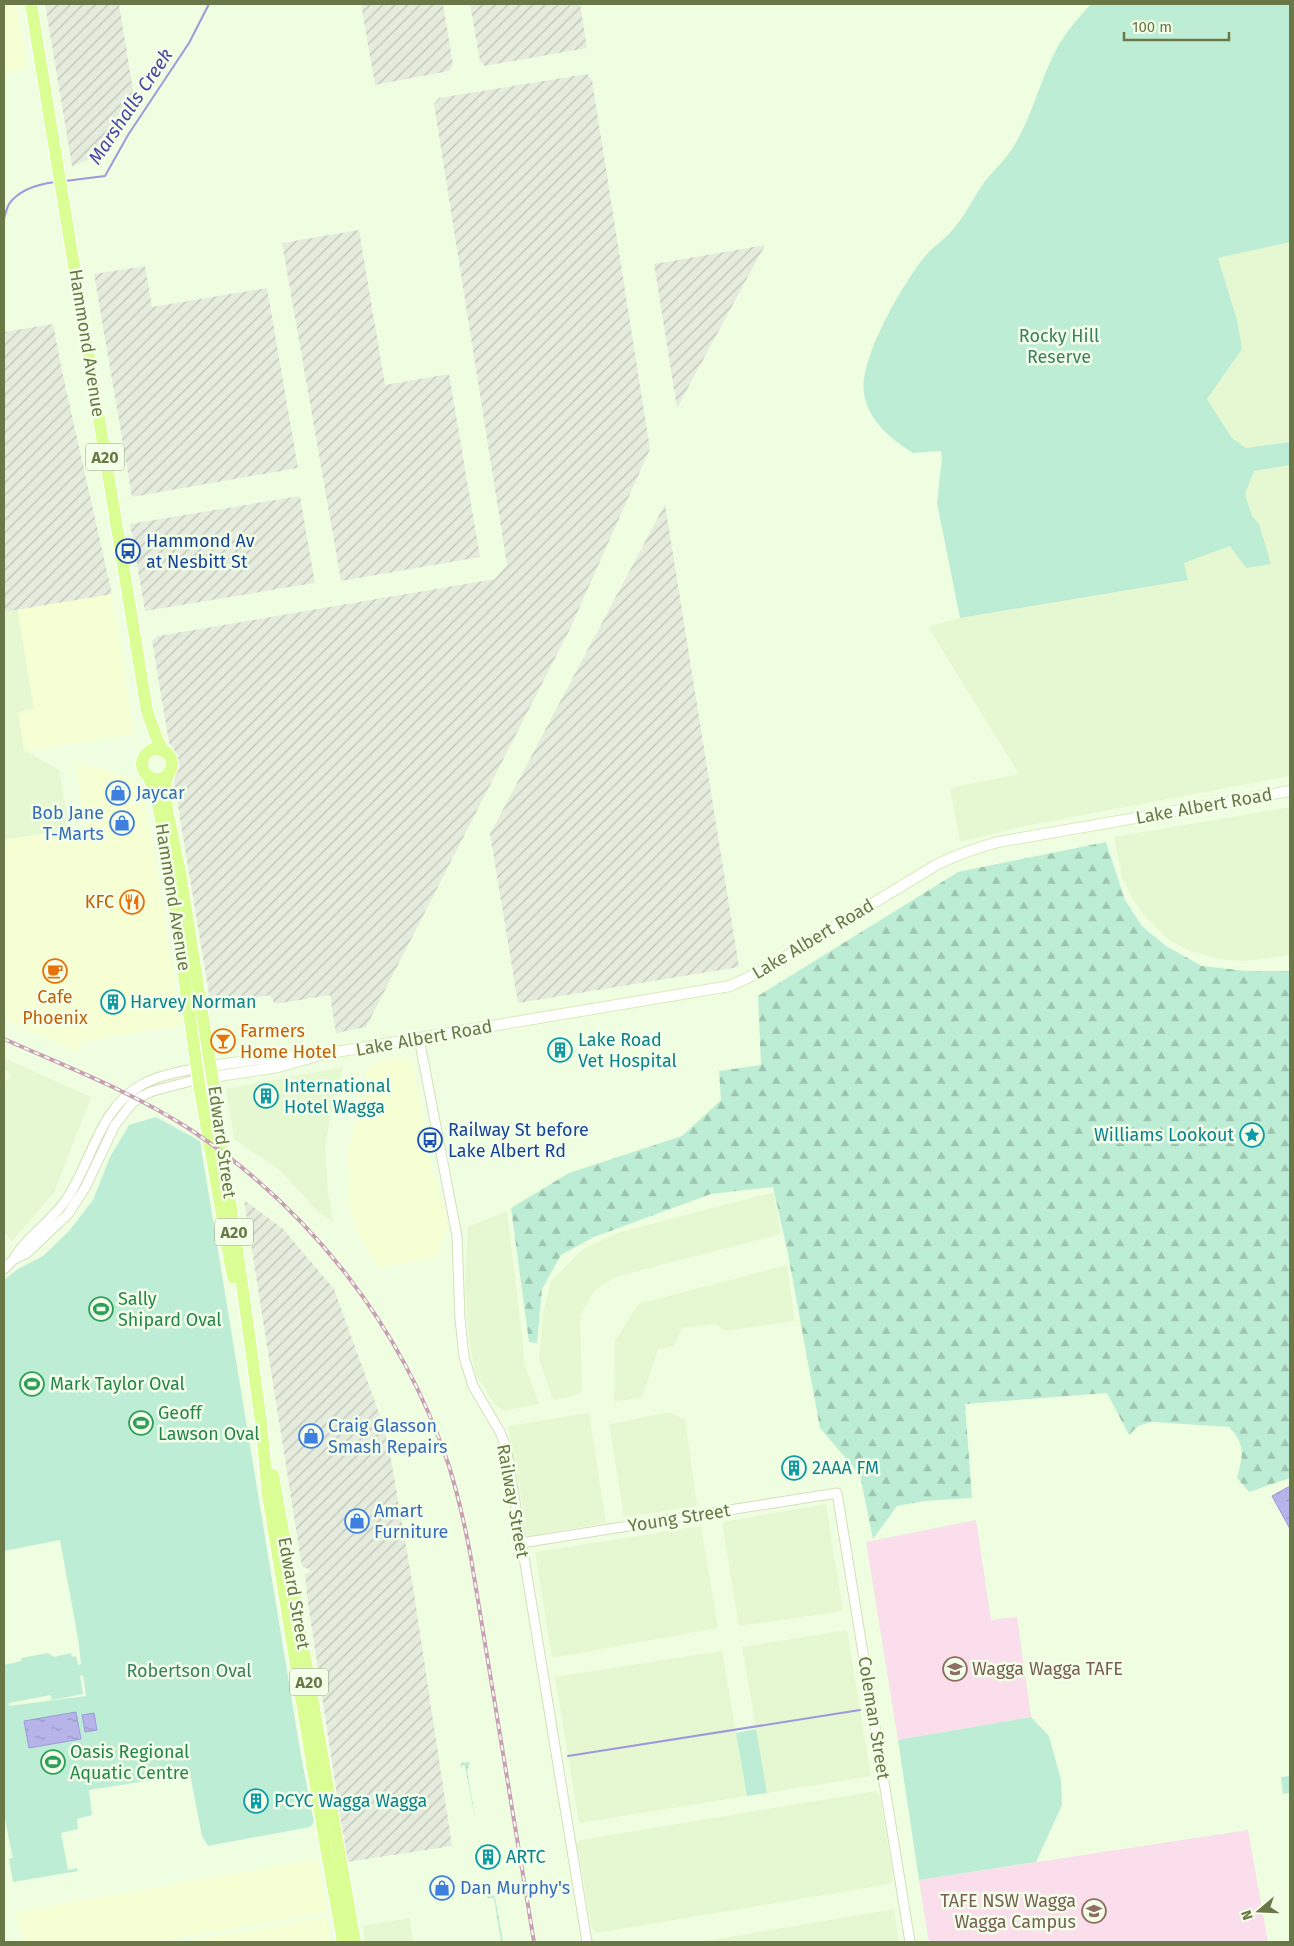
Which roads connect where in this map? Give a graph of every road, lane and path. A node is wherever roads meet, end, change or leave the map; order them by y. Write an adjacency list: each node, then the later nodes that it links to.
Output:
1 (31, 4): 2 (highway, Hammond Avenue / A20)
2 (148, 711): 3 (highway, Hammond Avenue / A20); 4 (highway, Hammond Avenue / A20)
3 (163, 750): 4 (highway); 5 (highway, A20)
4 (147, 753): 6 (highway, A20)
5 (168, 774): 6 (highway); 9 (highway, Hammond Avenue / A20)
6 (148, 776): 9 (highway, Hammond Avenue / A20)
7 (1290, 791): 8 (main road, Lake Albert Road)
8 (419, 1038): 9 (main road, Lake Albert Road); 15 (street, Railway Street)
9 (205, 1072): 10 (street); 11 (street); 16 (highway, Edward Street / A20)
10 (47, 1222): 11 (street); 12 (street)
11 (54, 1230): 12 (street)
12 (39, 1236): 13 (street)
13 (4, 1269)
14 (837, 1493): 15 (street, Young Street); 20 (street, Coleman Street)
15 (521, 1543): 19 (street, Railway Street)
16 (331, 1841): 17 (highway, Edward Street / A20); 18 (highway, Edward Street / A20)
17 (343, 1942)
18 (355, 1942)
19 (587, 1942)
20 (910, 1942)

